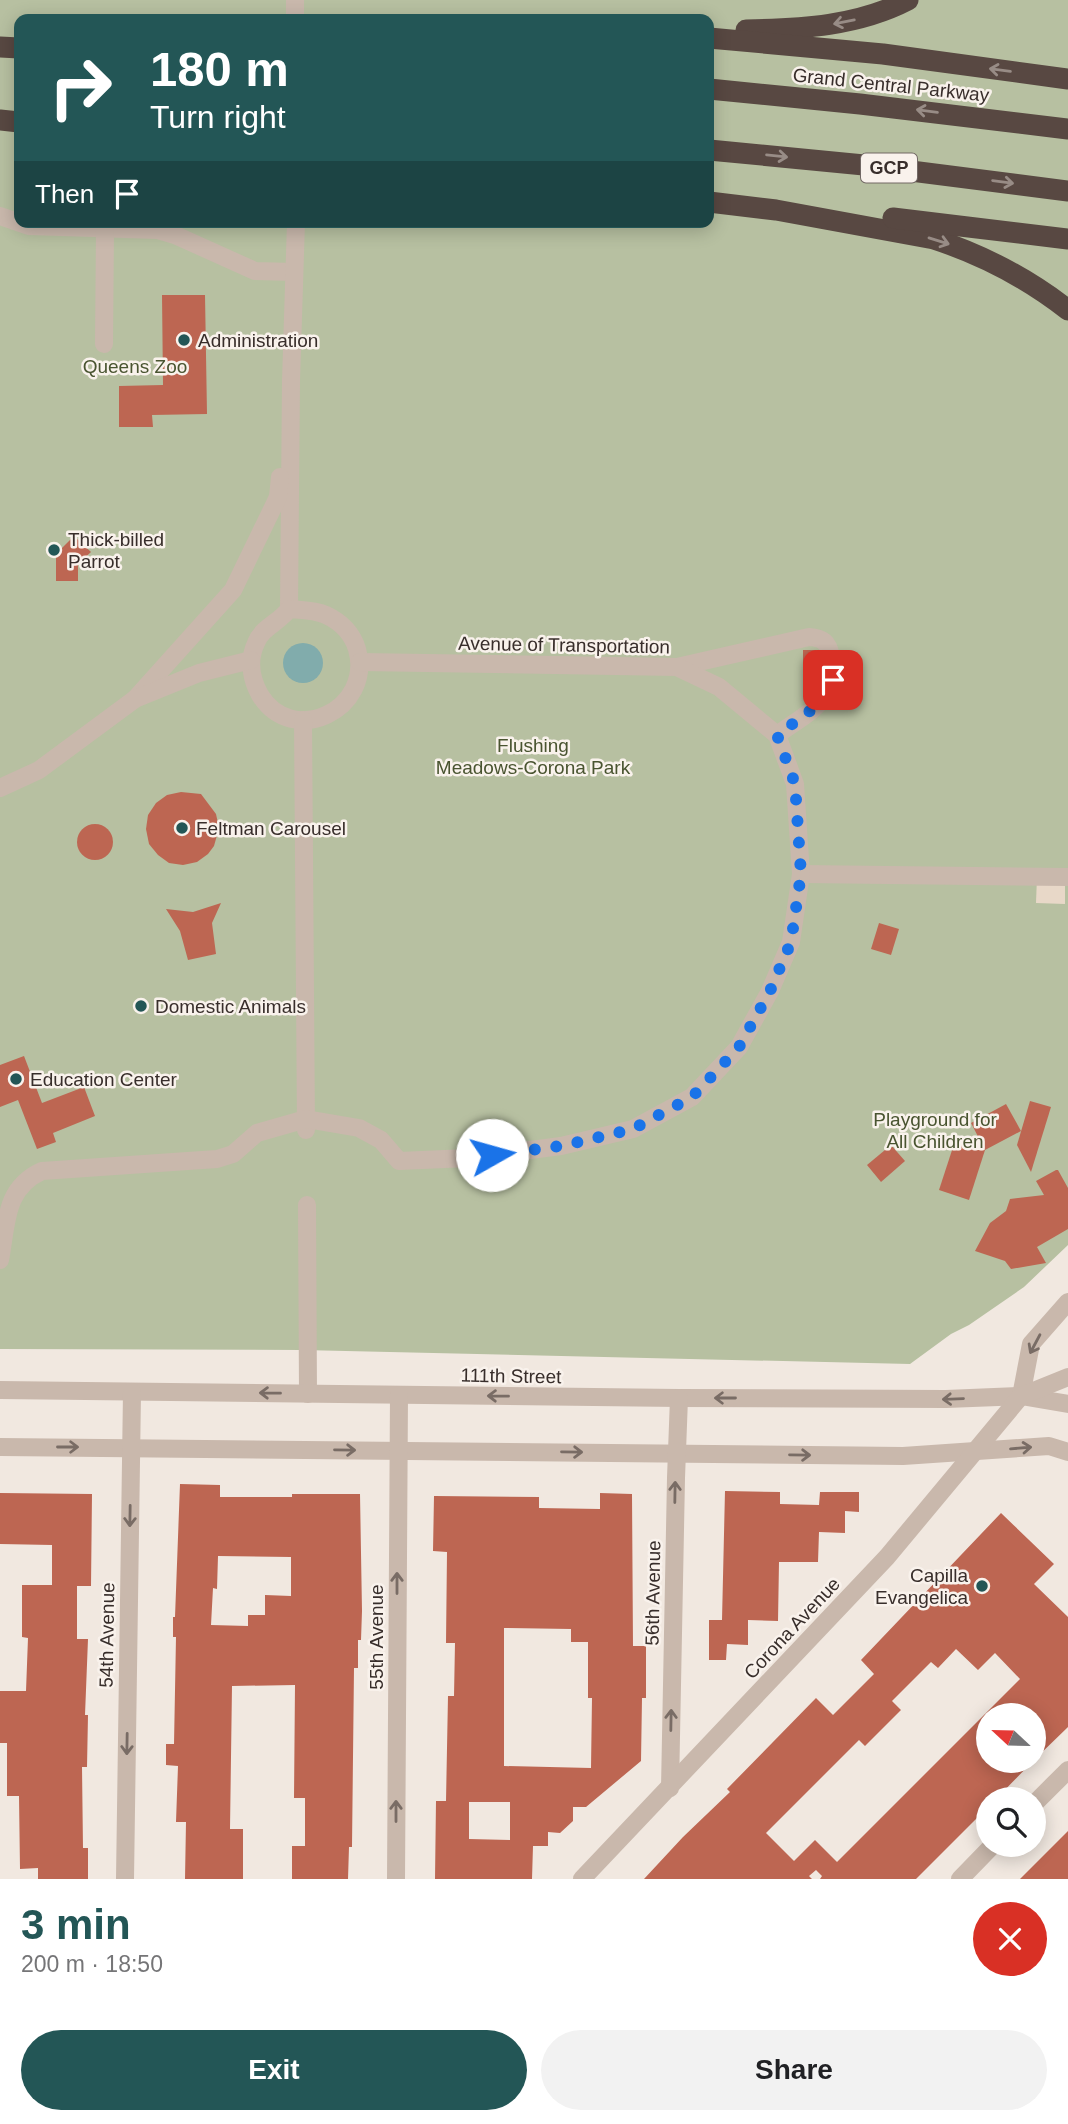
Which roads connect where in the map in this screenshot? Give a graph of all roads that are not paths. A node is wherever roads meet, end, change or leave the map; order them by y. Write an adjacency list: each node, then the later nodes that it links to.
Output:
1 (908, 0): 2 (highway, one-way to 2)
2 (714, 31)
3 (714, 38): 4 (highway, one-way to 3)
4 (1068, 79)
5 (714, 89): 6 (highway, Grand Central Parkway, one-way to 5)
6 (1068, 129)
7 (714, 150): 8 (highway, GCP, one-way to 8)
8 (1068, 191)
9 (714, 203): 10 (highway)
10 (776, 210): 14 (highway); 16 (highway, one-way to 16)
11 (67, 228): 13 (street)
12 (296, 228): 15 (street)
13 (105, 230): 15 (street); 17 (street)
14 (1068, 239)
15 (295, 272): 18 (street)
16 (1068, 310)
17 (104, 344)
18 (291, 381): 19 (street); 23 (street)
19 (289, 609): 20 (street); 21 (street)
20 (251, 660): 23 (street); 24 (street)
21 (360, 662): 22 (street, Avenue of Transportation); 24 (street)
22 (677, 667): 25 (street, Avenue of Transportation); 25 (street)
23 (135, 699): 26 (street)
24 (303, 720): 29 (street)
25 (777, 735): 27 (street)
26 (0, 788)
27 (801, 874): 28 (street); 29 (street)
28 (1068, 877)
29 (306, 1124): 31 (street)
30 (307, 1205): 36 (street)
31 (0, 1260)
32 (1068, 1301): 38 (street, Corona Avenue, one-way to 38)
33 (1068, 1377): 38 (street, Corona Avenue)
34 (0, 1390): 35 (street, 111th Street)
35 (132, 1392): 36 (street, 111th Street, one-way to 35); 42 (street, 54th Avenue)
36 (308, 1394): 37 (street, 111th Street)
37 (399, 1395): 39 (street, 111th Street, one-way to 37); 43 (street, 55th Avenue)
38 (1021, 1396): 39 (street, 111th Street, one-way to 39); 40 (street); 45 (street, Corona Avenue)
39 (679, 1398): 46 (street, 56th Avenue)
40 (1068, 1404)
41 (0, 1447): 42 (street, one-way to 42)
42 (131, 1448): 43 (street, one-way to 43); 51 (street, 54th Avenue, one-way to 51)
43 (398, 1450): 46 (street, one-way to 46); 52 (street, 55th Avenue, one-way to 43)
44 (1068, 1452): 45 (street, one-way to 44)
45 (972, 1453): 46 (street, one-way to 45); 48 (street, Corona Avenue)
46 (677, 1454): 48 (street, 56th Avenue, one-way to 46)
47 (1068, 1770): 49 (street)
48 (670, 1788): 53 (street, Corona Avenue)
49 (1046, 1792)
50 (981, 1857): 54 (street)
51 (125, 1879)
52 (396, 1879)
53 (582, 1879)
54 (960, 1879)

